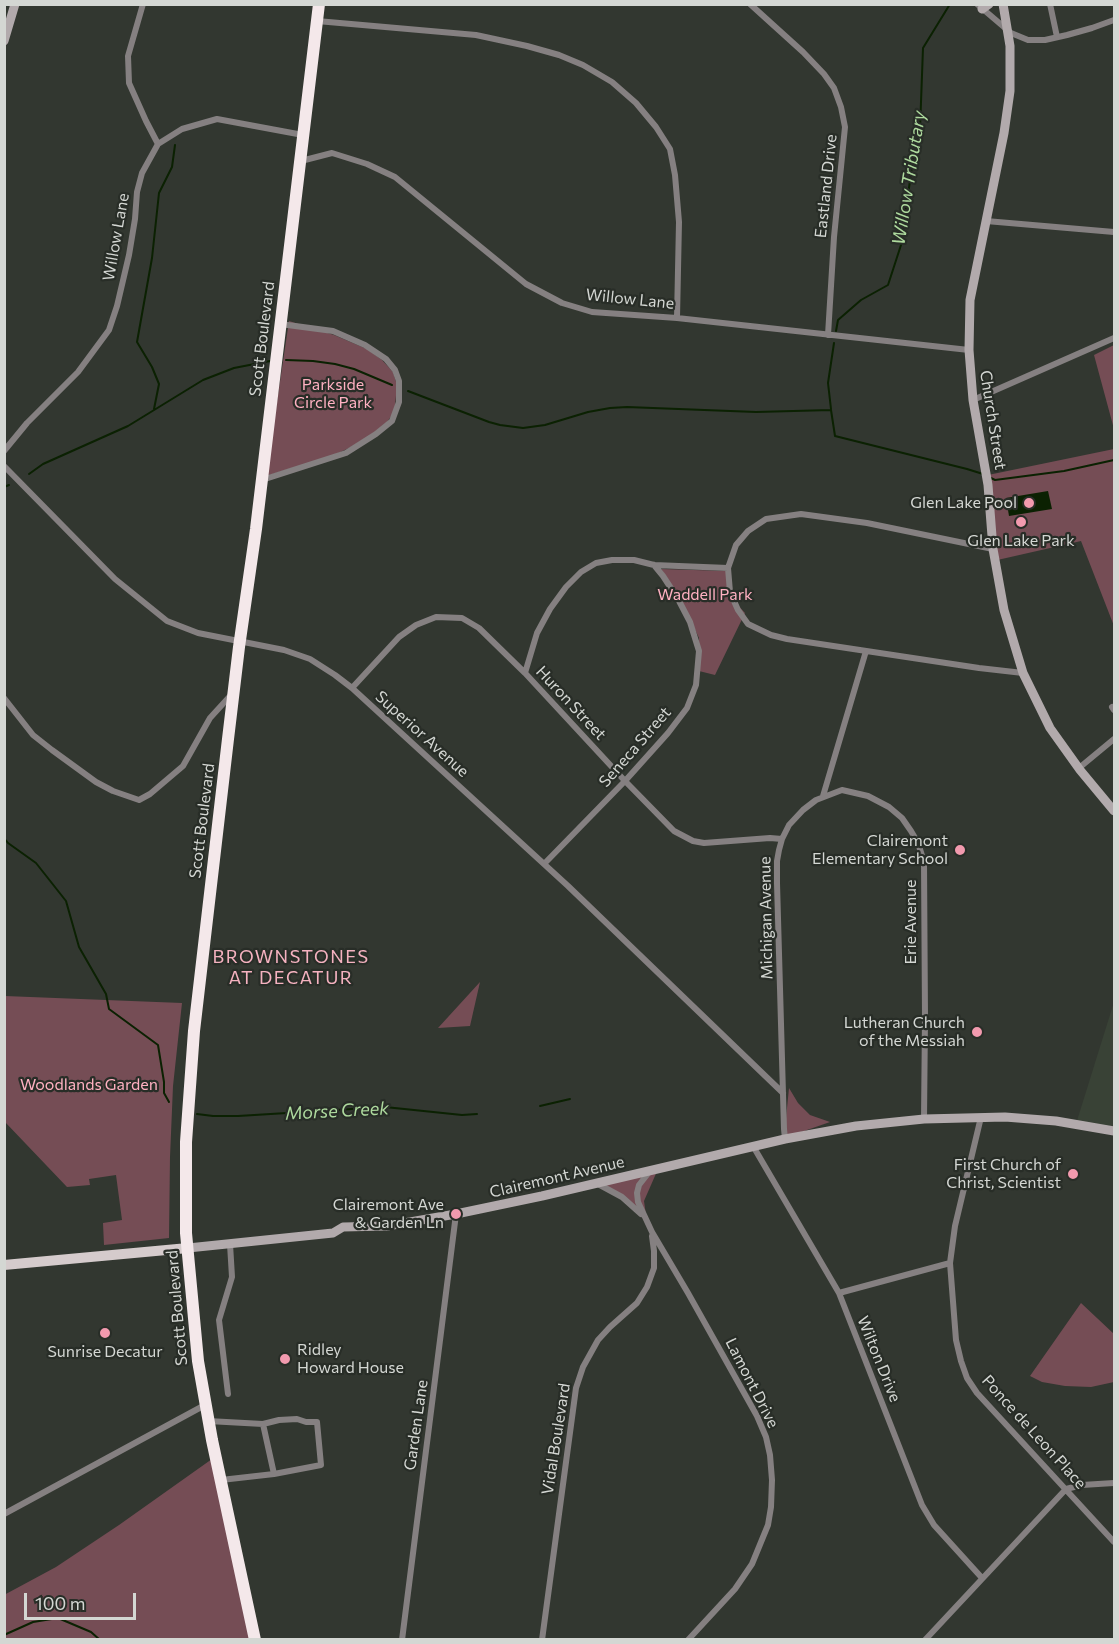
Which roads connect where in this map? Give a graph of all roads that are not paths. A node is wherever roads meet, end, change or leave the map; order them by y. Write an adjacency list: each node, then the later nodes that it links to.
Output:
1 (15, 4): 12 (main road)
2 (143, 4): 14 (street)
3 (319, 4): 9 (highway, Scott Boulevard)
4 (750, 4): 20 (street, Eastland Drive)
5 (1003, 4): 10 (main road, Church Street)
6 (1050, 4): 11 (street)
7 (983, 6): 10 (street)
8 (1114, 20): 11 (street)
9 (317, 21): 13 (highway, Scott Boulevard); 18 (street)
10 (1009, 31): 11 (street); 16 (main road, Church Street)
11 (1057, 38)
12 (4, 41)
13 (303, 135): 14 (street); 15 (highway, Scott Boulevard)
14 (158, 144): 24 (street, Willow Lane)
15 (300, 162): 18 (street, Willow Lane); 19 (highway, Scott Boulevard)
16 (986, 221): 17 (street); 22 (main road, Church Street)
17 (1114, 232)
18 (677, 318): 20 (street, Willow Lane)
19 (280, 324): 26 (highway, Scott Boulevard); 26 (street)
20 (828, 335): 22 (street, Willow Lane)
21 (1114, 338): 23 (street)
22 (969, 350): 23 (main road, Church Street)
23 (973, 400): 27 (main road, Church Street)
24 (4, 452)
25 (4, 466): 30 (street, Superior Avenue)
26 (261, 480): 30 (highway, Scott Boulevard)
27 (993, 549): 29 (street); 33 (main road, Church Street)
28 (654, 565): 29 (street); 32 (street); 39 (street, Seneca Street)
29 (728, 568): 31 (street)
30 (240, 641): 34 (street, Superior Avenue); 35 (highway, Scott Boulevard)
31 (866, 651): 33 (street); 40 (street)
32 (525, 673): 34 (street, Huron Street); 39 (street, Huron Street)
33 (1023, 673): 38 (main road, Church Street)
34 (352, 688): 43 (street, Superior Avenue)
35 (234, 692): 36 (street); 56 (highway, Scott Boulevard)
36 (4, 698)
37 (1114, 739): 38 (street)
38 (1079, 768): 41 (main road, Church Street)
39 (625, 781): 42 (street, Huron Street); 43 (street, Seneca Street)
40 (823, 796): 42 (street, Michigan Avenue); 46 (street, Erie Avenue)
41 (1114, 811)
42 (782, 839): 44 (street, Michigan Avenue)
43 (544, 864): 44 (street, Superior Avenue)
44 (783, 1093): 48 (street, Michigan Avenue)
45 (981, 1117): 46 (main road, Clairemont Avenue); 47 (main road, Clairemont Avenue); 57 (street, Ponce de Leon Place)
46 (924, 1119): 48 (main road, Clairemont Avenue)
47 (1114, 1131)
48 (785, 1139): 49 (main road, Clairemont Avenue)
49 (753, 1146): 50 (main road, Clairemont Avenue); 59 (street, Wilton Drive)
50 (651, 1171): 51 (main road, Clairemont Avenue); 53 (street, Lamont Drive)
51 (597, 1184): 52 (main road, Clairemont Avenue); 53 (street)
52 (456, 1214): 55 (main road, Clairemont Avenue); 72 (street, Garden Lane)
53 (646, 1222): 54 (street, Lamont Drive)
54 (652, 1232): 73 (street, Vidal Boulevard); 74 (street, Lamont Drive)
55 (230, 1244): 56 (main road, Clairemont Avenue); 60 (street)
56 (188, 1248): 58 (main road, Clairemont Avenue); 61 (highway, Scott Boulevard)
57 (950, 1263): 59 (street); 67 (street, Ponce de Leon Place)
58 (4, 1265)
59 (839, 1293): 70 (street, Wilton Drive)
60 (228, 1395)
61 (205, 1405): 62 (highway, Scott Boulevard); 68 (street)
62 (208, 1421): 63 (street); 65 (highway, Scott Boulevard)
63 (263, 1424): 64 (street); 64 (street)
64 (274, 1474): 65 (street)
65 (220, 1480): 71 (highway, Scott Boulevard)
66 (1114, 1483): 67 (street)
67 (1066, 1489): 69 (street, Ponce de Leon Place); 70 (street)
68 (4, 1514)
69 (1114, 1542)
70 (982, 1578): 75 (street)
71 (255, 1640)
72 (402, 1640)
73 (542, 1640)
74 (688, 1640)
75 (925, 1640)

